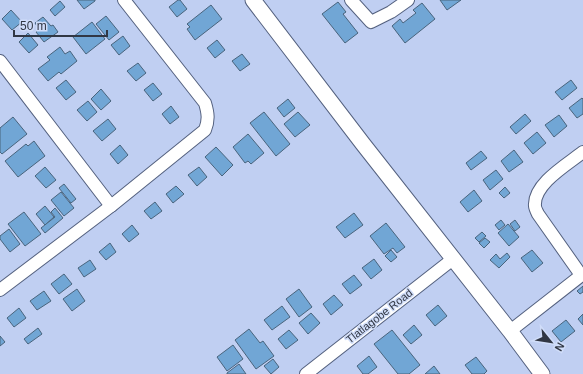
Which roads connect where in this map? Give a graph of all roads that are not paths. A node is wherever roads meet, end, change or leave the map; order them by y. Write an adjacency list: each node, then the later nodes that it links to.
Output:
1 (124, 0): 7 (street)
2 (254, 0): 8 (street)
3 (351, 0): 4 (street)
4 (408, 0)
5 (0, 61): 7 (street)
6 (583, 152): 9 (street)
7 (111, 206): 10 (street)
8 (453, 259): 11 (street); 12 (street, Tlatlagobe Road)
9 (582, 274): 11 (street)
10 (0, 290)
11 (510, 331): 13 (street)
12 (306, 374)
13 (542, 374)

